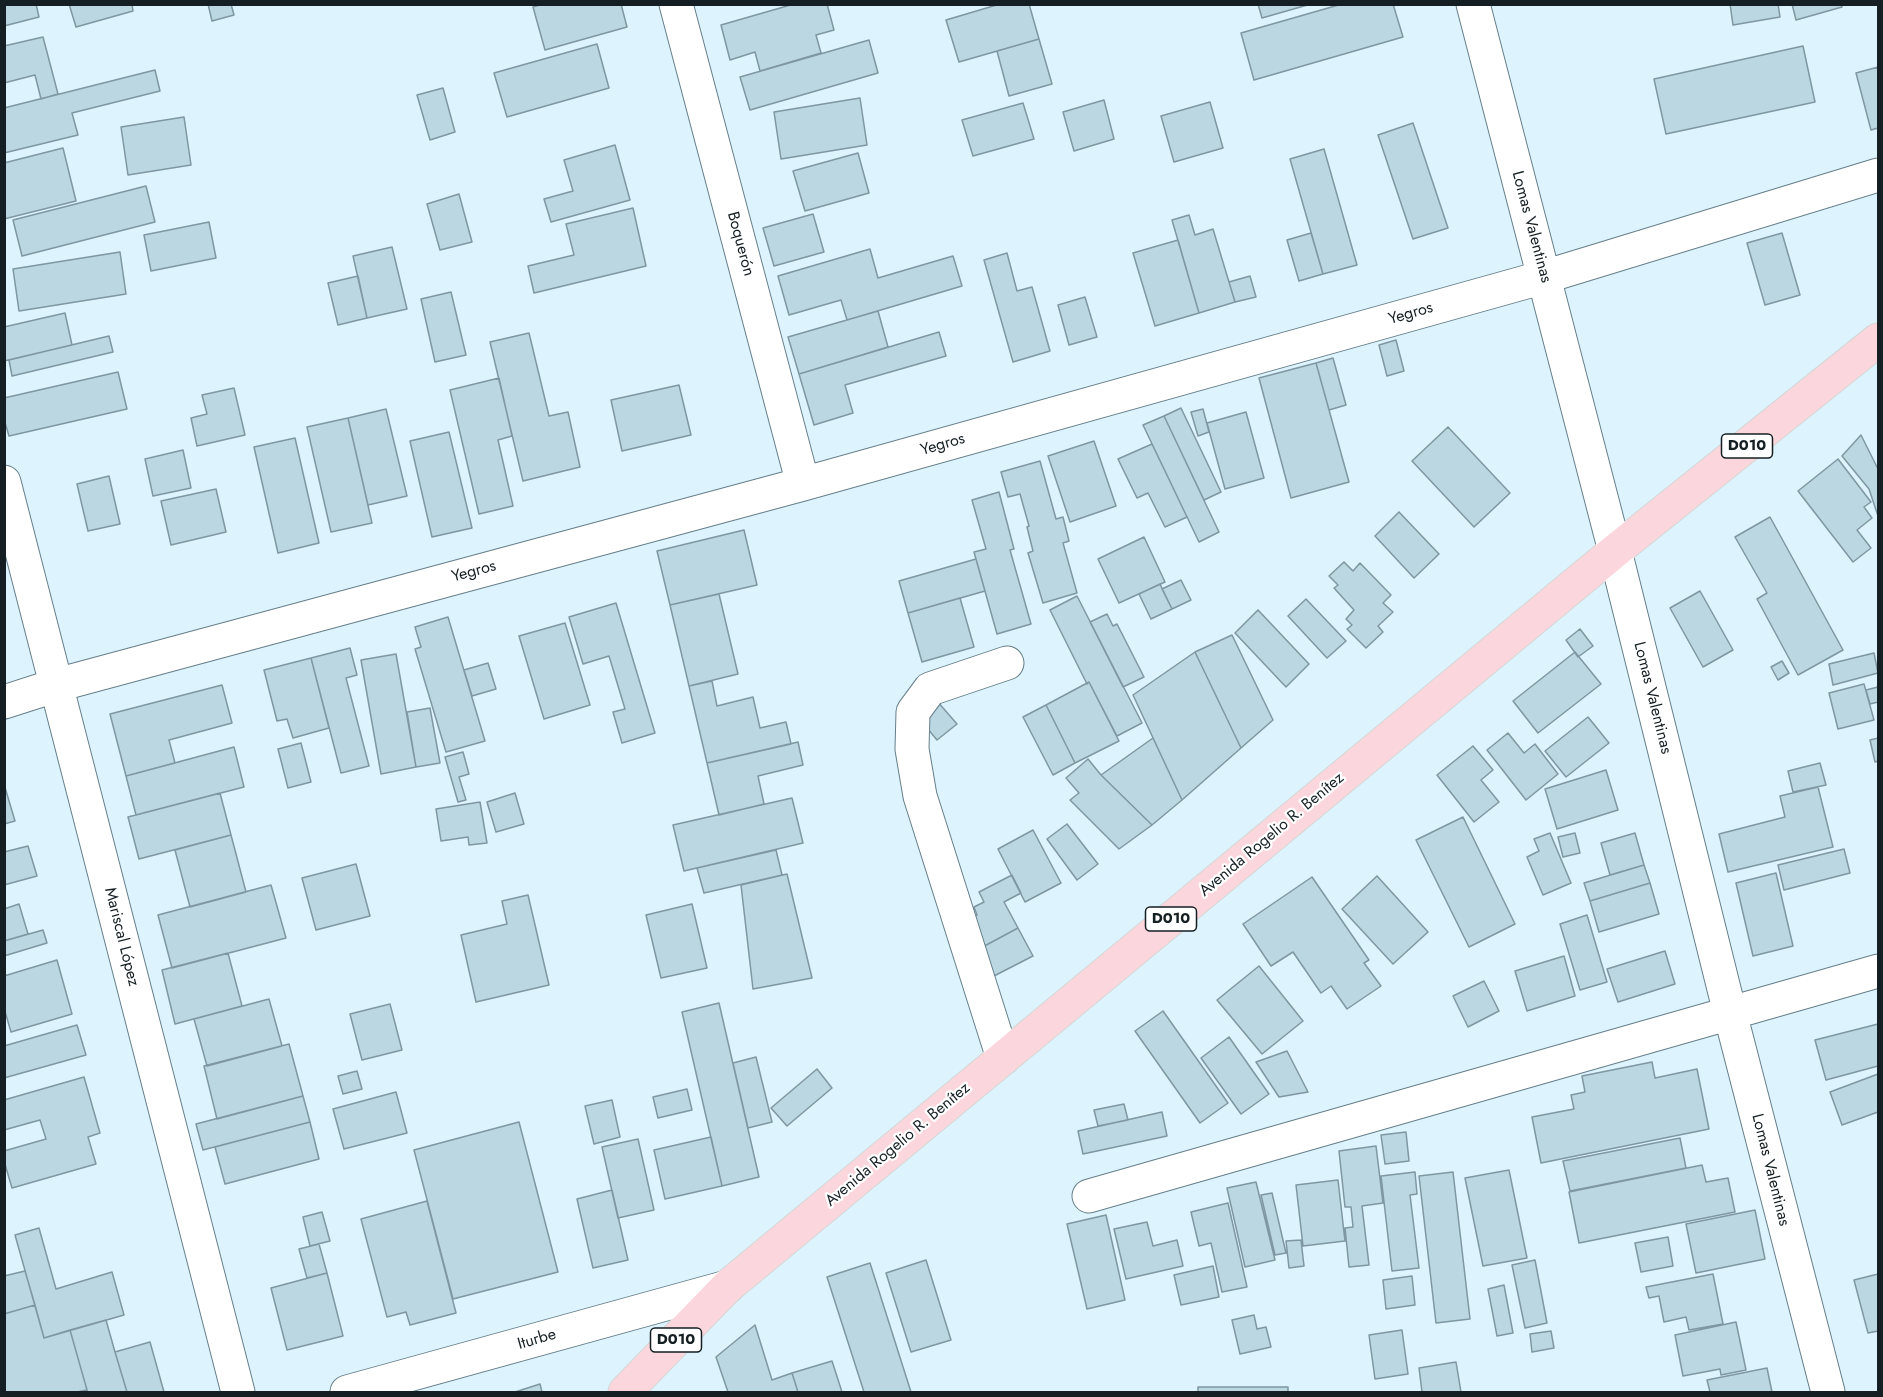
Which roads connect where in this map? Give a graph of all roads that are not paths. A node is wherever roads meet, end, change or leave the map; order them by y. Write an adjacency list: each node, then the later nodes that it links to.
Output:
1 (676, 4): 7 (street, Boquerón)
2 (1473, 4): 4 (street, Lomas Valentinas)
3 (1878, 175): 4 (street, Yegros)
4 (1544, 277): 7 (street, Yegros); 8 (street, Lomas Valentinas)
5 (1878, 340): 8 (main road, Avenida Rogelio R. Benítez / D010)
6 (4, 482): 10 (street, Mariscal López)
7 (803, 484): 10 (street, Yegros)
8 (1615, 551): 13 (street, Lomas Valentinas); 14 (main road, Avenida Rogelio R. Benítez / D010)
9 (1007, 663): 14 (street)
10 (57, 685): 11 (street, Yegros); 17 (street, Mariscal López)
11 (4, 702)
12 (1878, 971): 13 (street)
13 (1730, 1013): 15 (street); 20 (street, Lomas Valentinas)
14 (1003, 1058): 16 (main road, Avenida Rogelio R. Benítez / D010)
15 (1089, 1196)
16 (727, 1287): 18 (street, Iturbe); 19 (main road, Avenida Rogelio R. Benítez / D010)
17 (238, 1392)
18 (347, 1392)
19 (625, 1392)
20 (1828, 1392)

